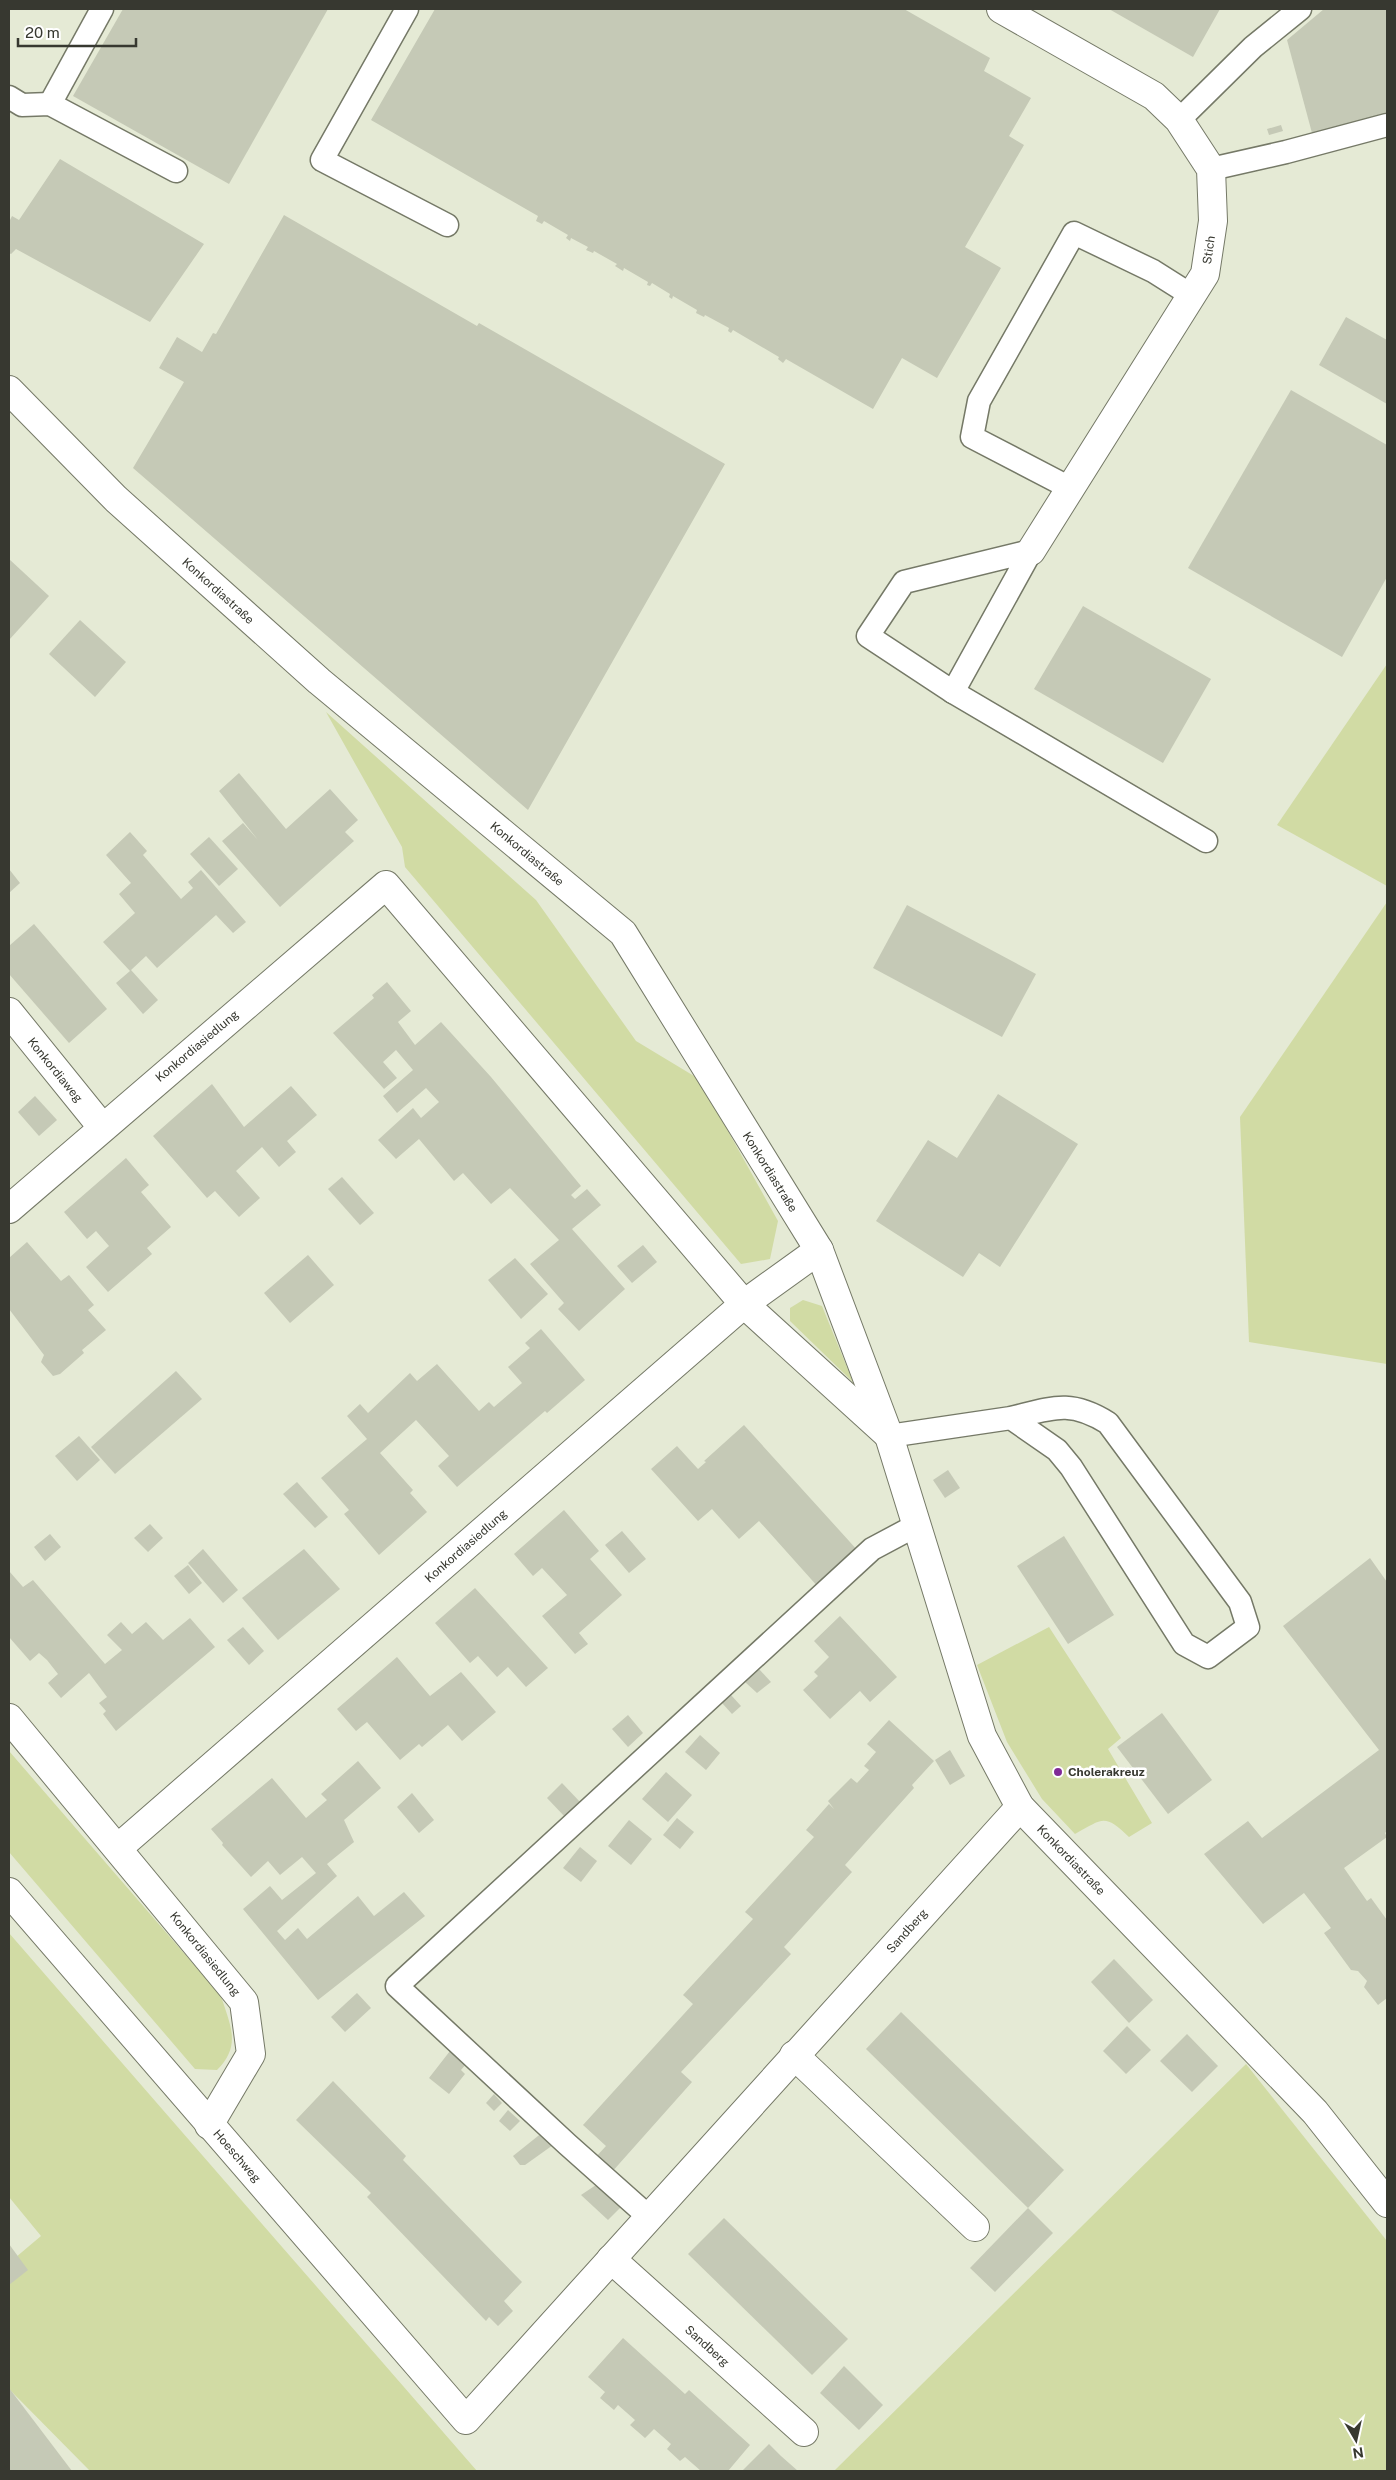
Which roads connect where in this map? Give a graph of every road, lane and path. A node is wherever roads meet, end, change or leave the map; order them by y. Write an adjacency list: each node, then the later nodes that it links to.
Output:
1 (102, 9): 6 (lane)
2 (407, 9): 11 (lane)
3 (1001, 9): 7 (street)
4 (1300, 9): 7 (lane)
5 (9, 97): 6 (lane)
6 (50, 104): 10 (lane)
7 (1179, 120): 9 (street)
8 (1387, 125): 9 (lane)
9 (1211, 169): 12 (street, Stich)
10 (176, 171)
11 (447, 225)
12 (1191, 295): 14 (street, Stich); 14 (lane)
13 (9, 390): 21 (street, Konkordiastraße)
14 (1070, 488): 15 (street, Stich)
15 (1031, 551): 16 (lane); 16 (lane)
16 (953, 692): 17 (lane)
17 (1206, 841)
18 (9, 1012): 19 (street, Konkordiaweg)
19 (102, 1127): 20 (street, Konkordiasiedlung); 22 (street, Konkordiasiedlung)
20 (9, 1209)
21 (819, 1250): 22 (street, Konkordiasiedlung); 24 (street, Konkordiastraße)
22 (744, 1304): 24 (street); 28 (street, Konkordiasiedlung)
23 (1011, 1418): 23 (lane); 24 (lane)
24 (889, 1436): 25 (street, Konkordiastraße)
25 (917, 1525): 27 (street, Konkordiastraße); 33 (lane)
26 (9, 1718): 28 (street, Konkordiasiedlung)
27 (1020, 1807): 30 (street, Sandberg); 32 (street, Konkordiastraße)
28 (118, 1848): 31 (street, Konkordiasiedlung)
29 (9, 1892): 31 (street, Hoeschweg)
30 (794, 2055): 33 (street, Sandberg); 34 (street)
31 (209, 2125): 36 (street, Hoeschweg)
32 (1387, 2203)
33 (650, 2217): 35 (street, Sandberg)
34 (975, 2227)
35 (611, 2259): 36 (street, Sandberg); 37 (street, Sandberg)
36 (466, 2420)
37 (804, 2432)

